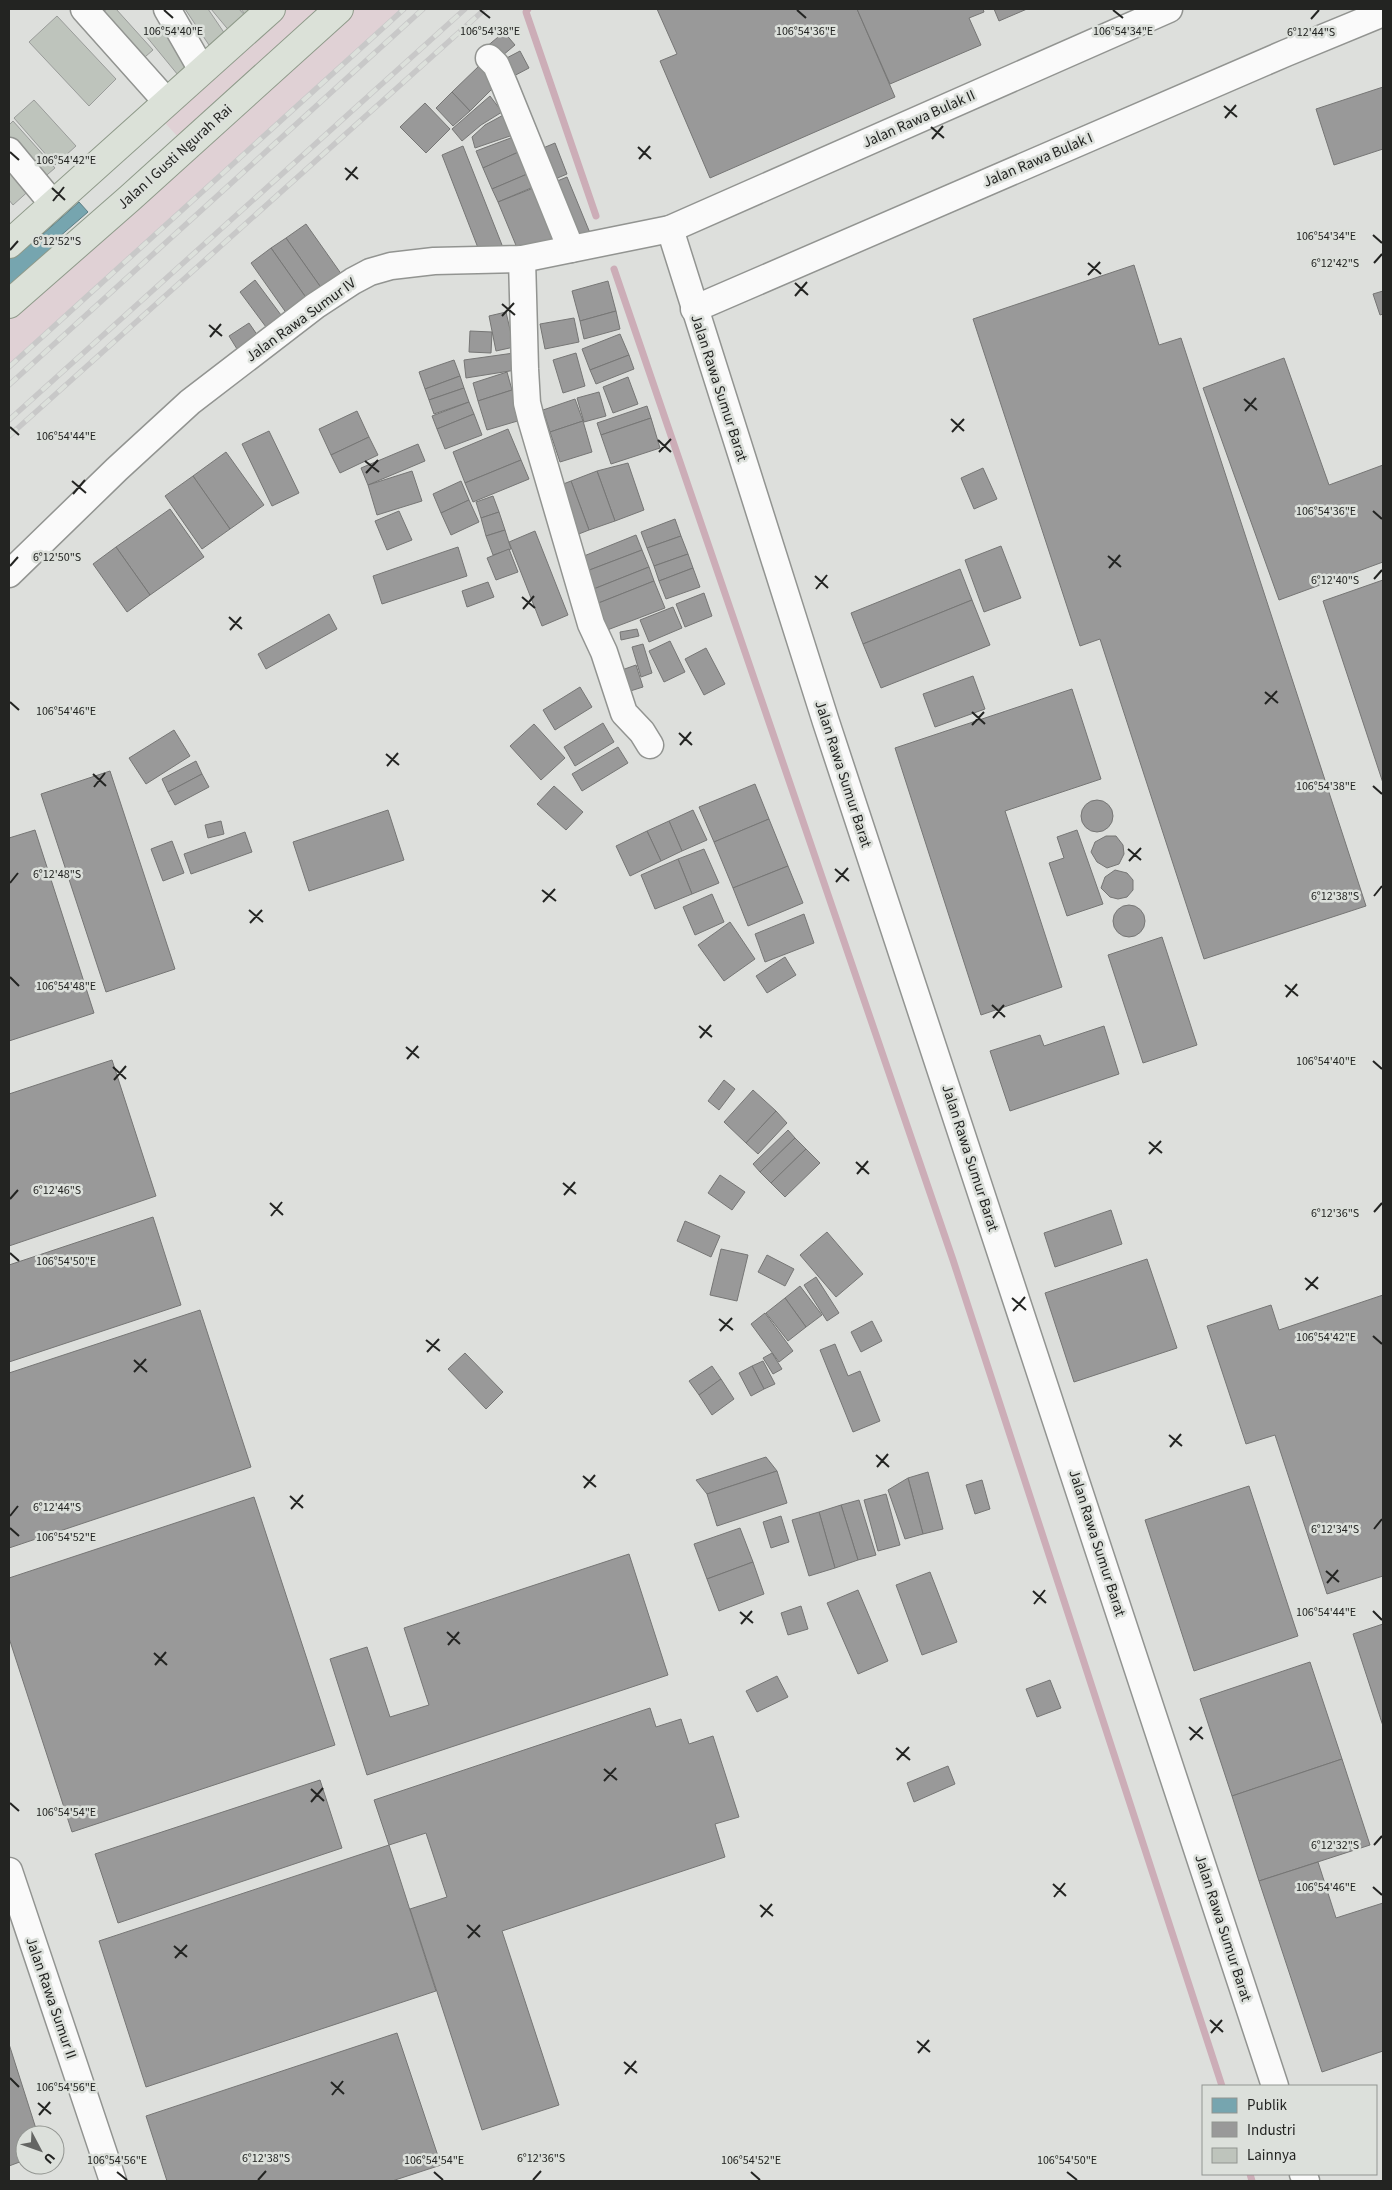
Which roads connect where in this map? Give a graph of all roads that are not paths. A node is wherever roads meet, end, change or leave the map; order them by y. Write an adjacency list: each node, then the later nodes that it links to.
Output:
1 (84, 9): 9 (street)
2 (167, 9): 8 (street)
3 (271, 9): 8 (main road)
4 (339, 9): 16 (main road, Jalan I Gusti Ngurah Rai)
5 (1169, 9): 12 (street, Jalan Rawa Bulak II)
6 (1383, 13): 17 (street, Jalan Rawa Bulak I)
7 (489, 58): 14 (street)
8 (202, 70): 9 (main road)
9 (167, 102): 11 (main road)
10 (9, 151): 11 (street)
11 (53, 204): 13 (main road)
12 (670, 230): 14 (street, Jalan Rawa Sumur IV); 17 (street, Jalan Rawa Sumur Barat)
13 (9, 244)
14 (571, 249): 15 (street, Jalan Rawa Sumur IV)
15 (522, 259): 18 (street, Jalan Rawa Sumur IV); 19 (street)
16 (9, 304)
17 (694, 309): 21 (street, Jalan Rawa Sumur Barat)
18 (9, 574)
19 (650, 745)
20 (11, 1887): 22 (street, Jalan Rawa Sumur II)
21 (1275, 2085)
22 (113, 2181)

